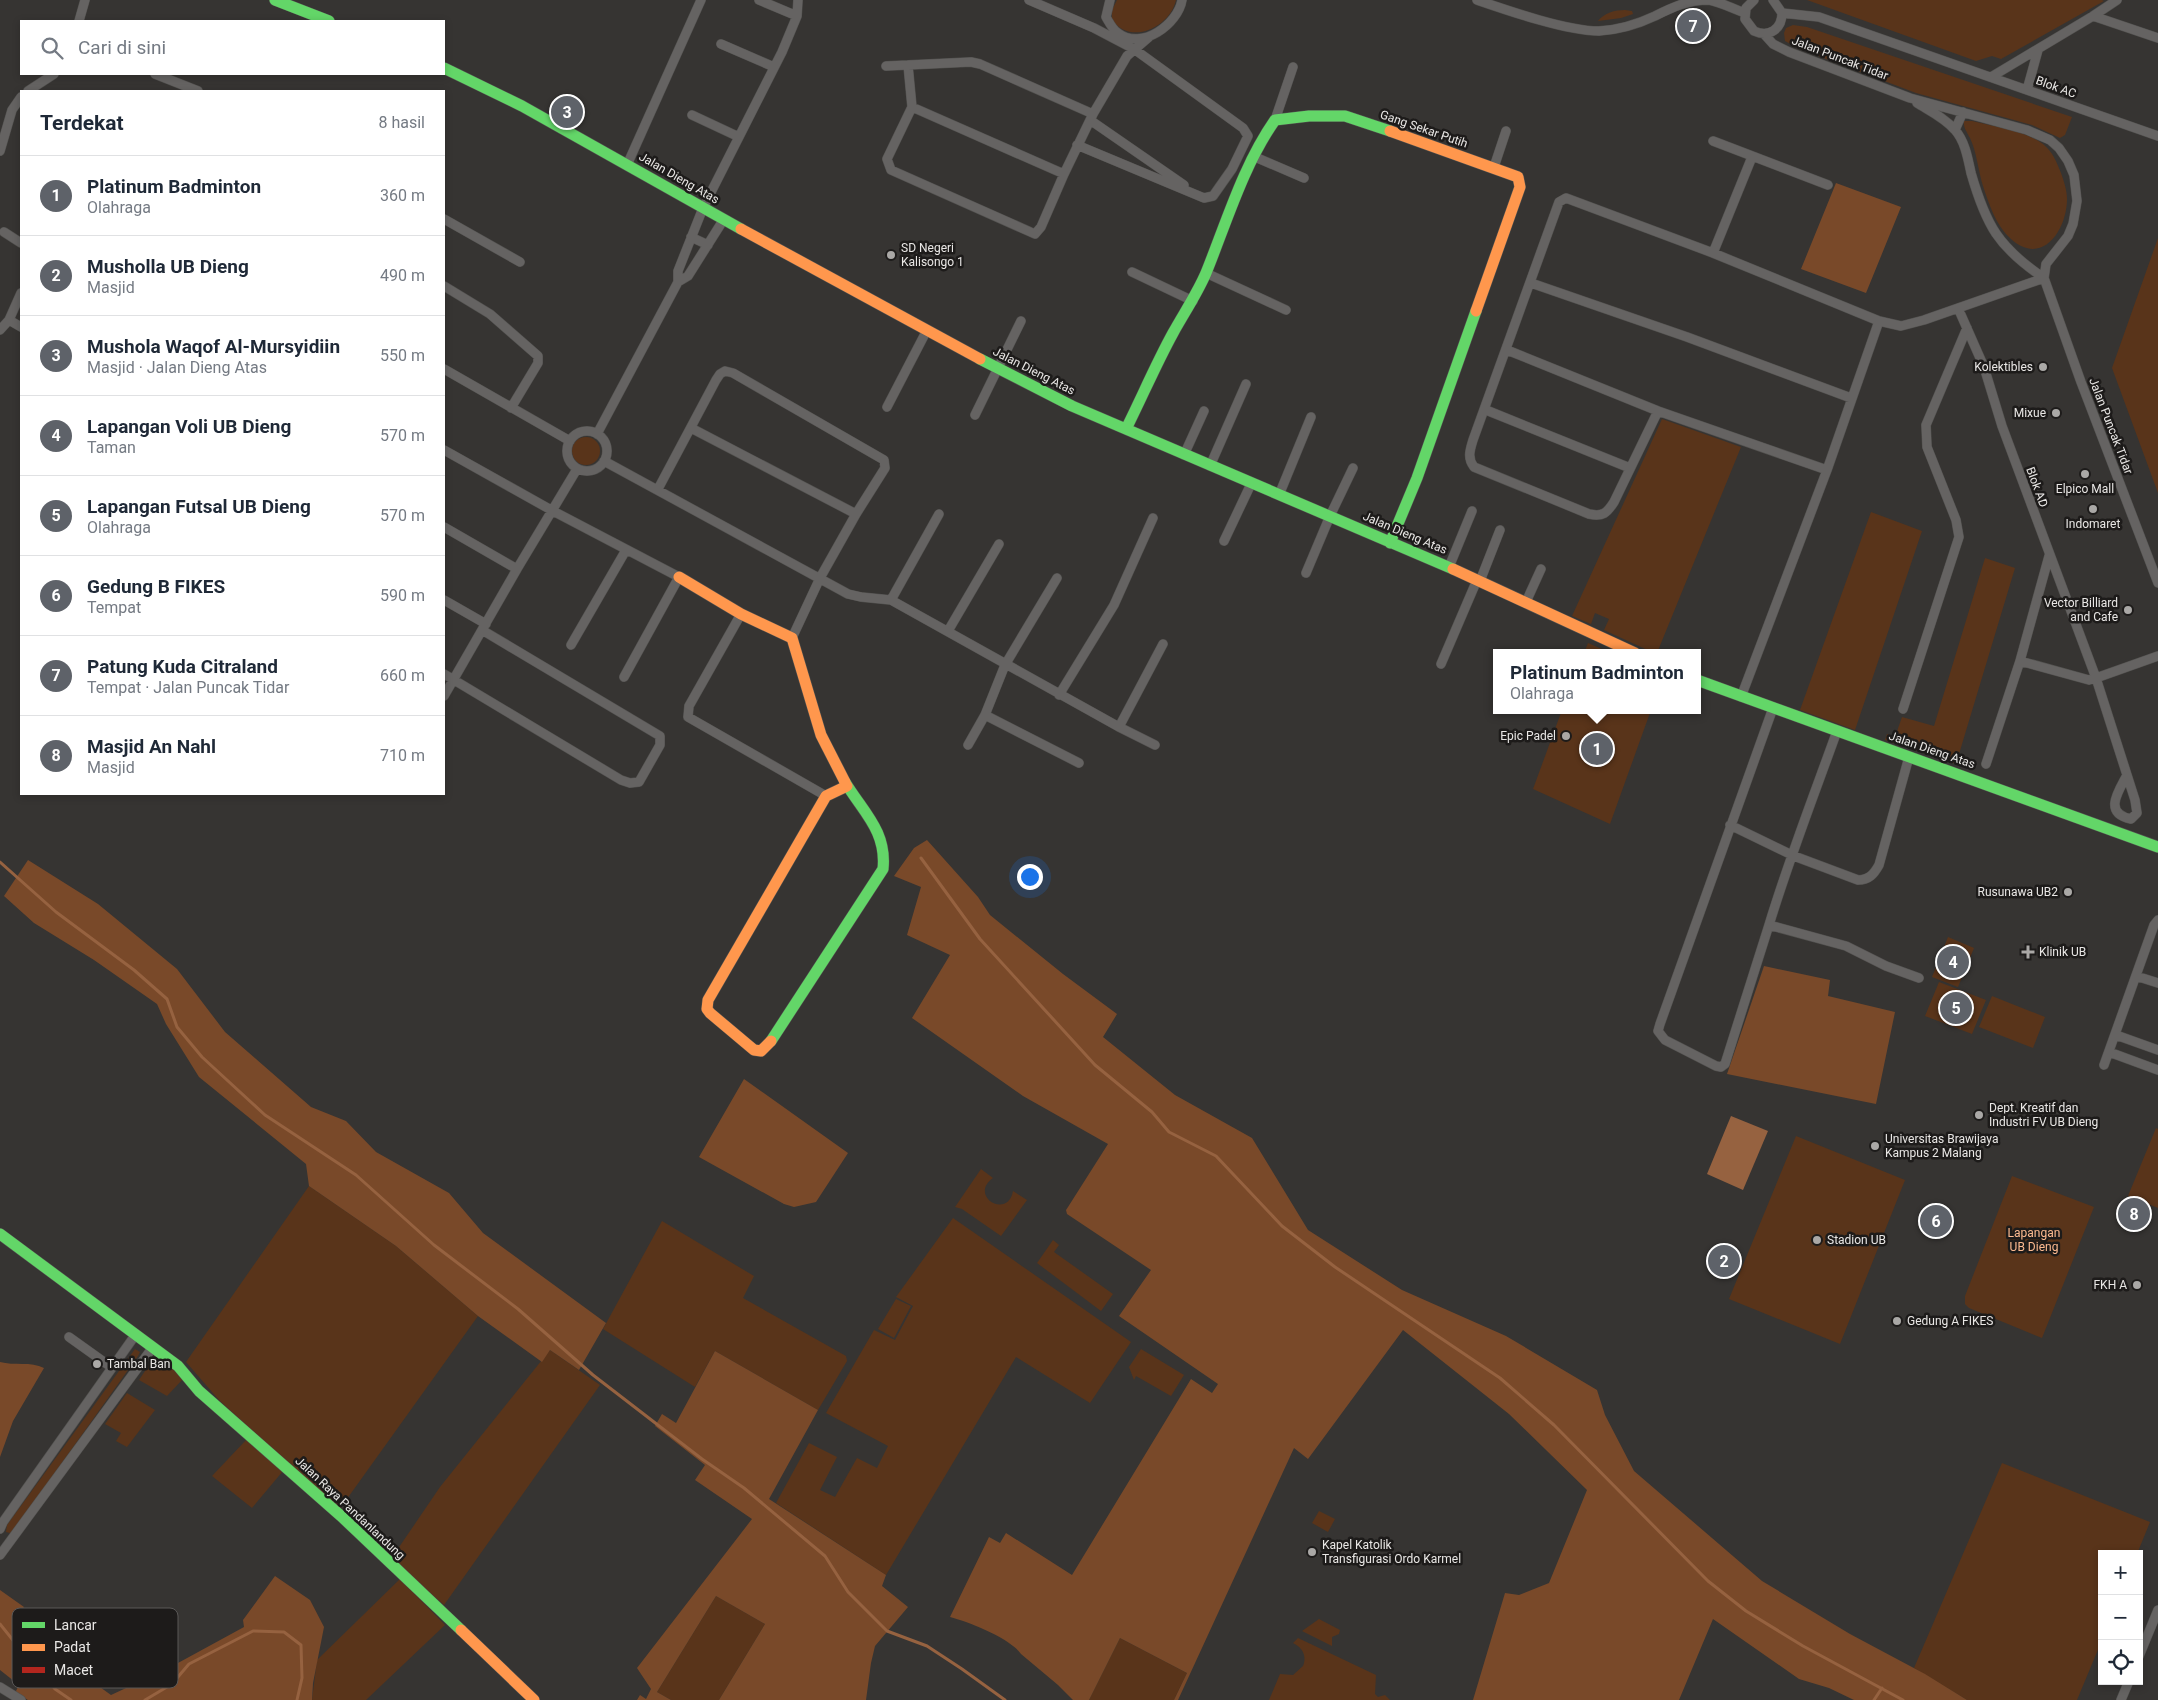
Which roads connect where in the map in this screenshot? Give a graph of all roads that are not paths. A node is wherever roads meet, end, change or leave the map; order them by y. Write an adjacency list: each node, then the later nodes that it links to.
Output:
1 (85, 0): 18 (street)
2 (275, 0): 19 (street)
3 (701, 0): 57 (street)
4 (759, 0): 15 (street)
5 (798, 0): 15 (street)
6 (1029, 0): 20 (street)
7 (1110, 0): 17 (street)
8 (1182, 0): 23 (street)
9 (1477, 0): 14 (street)
10 (1754, 0): 14 (street)
11 (1773, 0): 13 (street)
12 (2117, 0): 16 (street)
13 (1782, 13): 22 (street); 37 (street, Blok AC)
14 (1745, 14): 22 (street, Jalan Puncak Tidar)
15 (797, 16): 34 (street)
16 (2093, 16): 24 (street); 28 (street)
17 (1106, 17): 20 (street); 21 (street)
18 (79, 20)
19 (326, 20)
20 (1094, 28): 25 (street)
21 (1118, 33): 23 (street); 25 (street)
22 (1764, 34): 42 (street, Jalan Puncak Tidar)
23 (1149, 37): 27 (street)
24 (2158, 38)
25 (1122, 43): 27 (street); 29 (street)
26 (721, 44): 34 (street)
27 (1134, 49): 29 (street); 62 (street)
28 (2038, 50): 37 (street); 40 (street)
29 (1127, 56): 46 (street)
30 (908, 65): 31 (street); 43 (street); 46 (street)
31 (886, 66)
32 (1293, 67): 47 (street)
33 (445, 68): 57 (street, Jalan Dieng Atas)
34 (774, 68): 51 (street)
35 (52, 75): 38 (street)
36 (158, 75): 39 (street)
37 (1991, 77): 40 (street, Blok AC)
38 (30, 90)
39 (195, 90)
40 (2027, 90): 50 (street, Blok AC)
41 (20, 98): 54 (street)
42 (1910, 98): 44 (street, Jalan Puncak Tidar); 48 (street, Jalan Puncak Tidar)
43 (912, 107): 59 (street); 59 (street)
44 (1963, 112): 48 (street); 74 (street, Jalan Puncak Tidar)
45 (692, 114): 51 (street)
46 (1091, 117): 53 (street); 62 (street)
47 (1275, 120): 55 (street); 58 (street, Gang Sekar Putih)
48 (1955, 130): 74 (street, Jalan Puncak Tidar)
49 (1506, 131): 58 (street)
50 (2158, 136)
51 (739, 137): 63 (street)
52 (1713, 141): 56 (street)
53 (1077, 146): 59 (street); 62 (street)
54 (0, 151)
55 (1254, 157): 60 (street); 73 (street)
56 (1752, 157): 61 (street); 70 (street)
57 (628, 164): 63 (street, Jalan Dieng Atas)
58 (1494, 167): 125 (street, Gang Sekar Putih)
59 (1064, 174)
60 (1304, 178)
61 (1828, 185)
62 (1198, 195)
63 (703, 208): 64 (street, Jalan Dieng Atas); 67 (street)
64 (724, 219): 69 (street); 88 (street, Jalan Dieng Atas)
65 (445, 220): 71 (street)
66 (4, 232): 68 (street)
67 (691, 236): 69 (street); 75 (street)
68 (20, 242)
69 (708, 245): 75 (street)
70 (1712, 253): 76 (street); 84 (street)
71 (520, 262)
72 (1132, 272): 79 (street)
73 (1206, 273): 79 (street); 81 (street)
74 (2044, 278): 80 (street); 137 (street, Jalan Puncak Tidar)
75 (678, 282): 103 (street)
76 (1531, 283): 89 (street); 93 (street)
77 (445, 287): 95 (street)
78 (20, 295): 82 (street)
79 (1193, 300): 102 (street)
80 (1958, 308): 84 (street); 86 (street, Blok AD)
81 (1286, 310)
82 (9, 320): 85 (street); 87 (street)
83 (1021, 321): 90 (street)
84 (1879, 321): 93 (street)
85 (20, 326)
86 (1967, 328): 128 (street, Blok AD); 161 (street)
87 (0, 330)
88 (927, 330): 90 (street, Jalan Dieng Atas); 94 (street)
89 (1507, 350): 96 (street); 98 (street)
90 (998, 369): 99 (street); 102 (street, Jalan Dieng Atas)
91 (445, 370): 95 (street)
92 (1246, 384): 108 (street)
93 (1851, 398): 112 (street)
94 (887, 407)
95 (511, 408): 104 (street)
96 (1486, 410): 110 (street); 110 (street)
97 (1204, 411): 106 (street)
98 (1658, 411): 110 (street); 112 (street)
99 (975, 415)
100 (1311, 417): 115 (street)
101 (691, 428): 114 (street); 118 (street); 118 (street)
102 (1126, 429): 106 (street, Jalan Dieng Atas)
103 (597, 434): 104 (street); 107 (street)
104 (570, 441): 111 (street)
105 (445, 451): 116 (street)
106 (1184, 455): 108 (street, Jalan Dieng Atas)
107 (604, 461): 111 (street); 114 (street)
108 (1210, 466): 113 (street, Jalan Dieng Atas)
109 (1353, 468): 120 (street)
110 (1630, 468)
111 (577, 469): 116 (street)
112 (1827, 470): 159 (street)
113 (1251, 484): 115 (street, Jalan Dieng Atas); 124 (street)
114 (658, 489): 134 (street)
115 (1279, 495): 120 (street, Jalan Dieng Atas)
116 (552, 511): 127 (street); 130 (street)
117 (1472, 511): 129 (street)
118 (856, 514): 134 (street)
119 (939, 514): 138 (street)
120 (1330, 516): 125 (street, Jalan Dieng Atas); 132 (street)
121 (1154, 518): 158 (street)
122 (445, 528): 130 (street)
123 (1500, 530): 136 (street)
124 (1224, 541)
125 (1390, 542): 129 (street, Jalan Dieng Atas)
126 (1000, 544): 143 (street)
127 (626, 550): 133 (street); 146 (street)
128 (2049, 556): 149 (street); 154 (street, Blok AD)
129 (1449, 567): 136 (street, Jalan Dieng Atas)
130 (517, 569): 142 (street)
131 (1541, 569): 140 (street)
132 (1306, 573)
133 (678, 577): 141 (street); 153 (street)
134 (820, 578): 138 (street); 144 (street)
135 (1058, 578): 151 (street)
136 (1479, 581): 140 (street, Jalan Dieng Atas); 150 (street)
137 (2158, 583)
138 (891, 600): 143 (street)
139 (445, 601): 142 (street)
140 (1526, 602): 147 (street, Jalan Dieng Atas)
141 (741, 614): 144 (street); 172 (street)
142 (484, 627): 155 (street); 155 (street)
143 (948, 631): 151 (street)
144 (792, 638): 171 (street)
145 (1163, 644): 163 (street)
146 (571, 645)
147 (1626, 649)
148 (2158, 656): 154 (street)
149 (2020, 661): 154 (street); 169 (street)
150 (1441, 664)
151 (1005, 665): 158 (street); 162 (street)
152 (445, 674): 155 (street)
153 (624, 677)
154 (2096, 678): 170 (street, Blok AD)
155 (454, 679): 157 (street)
156 (1701, 682): 159 (street, Jalan Dieng Atas)
157 (445, 694)
158 (1059, 695): 163 (street)
159 (1741, 697): 160 (street, Jalan Dieng Atas)
160 (1773, 708): 164 (street, Jalan Dieng Atas); 173 (street)
161 (1903, 709)
162 (985, 715): 165 (street); 168 (street)
163 (1118, 727): 166 (street)
164 (1837, 731): 167 (street, Jalan Dieng Atas); 175 (street)
165 (968, 745)
166 (1155, 745)
167 (1909, 757): 174 (street, Jalan Dieng Atas); 175 (street)
168 (1079, 763)
169 (1986, 764)
170 (2126, 775)
171 (847, 786): 172 (street); 172 (street)
172 (826, 796)
173 (1730, 825): 175 (street); 177 (street)
174 (2158, 847)
175 (1794, 856): 177 (street)
176 (2158, 920): 178 (street)
177 (1769, 925): 179 (street)
178 (2136, 976): 180 (street); 181 (street)
179 (1919, 978)
180 (2158, 984)
181 (2116, 1035): 182 (street); 183 (street)
182 (2158, 1050)
183 (2109, 1052): 184 (street); 185 (street)
184 (2104, 1065)
185 (2158, 1070)
186 (0, 1234): 188 (street, Jalan Raya Pandanlandung)
187 (69, 1337): 189 (street)
188 (144, 1341): 189 (street); 191 (street); 198 (street, Jalan Raya Pandanlandung)
189 (111, 1367): 190 (street)
190 (0, 1529)
191 (0, 1556)
192 (2158, 1610): 193 (street)
193 (2143, 1646)
194 (2127, 1685): 199 (street)
195 (0, 1687): 196 (street)
196 (8, 1697): 197 (street)
197 (21, 1700)
198 (534, 1700)
199 (2121, 1700)

